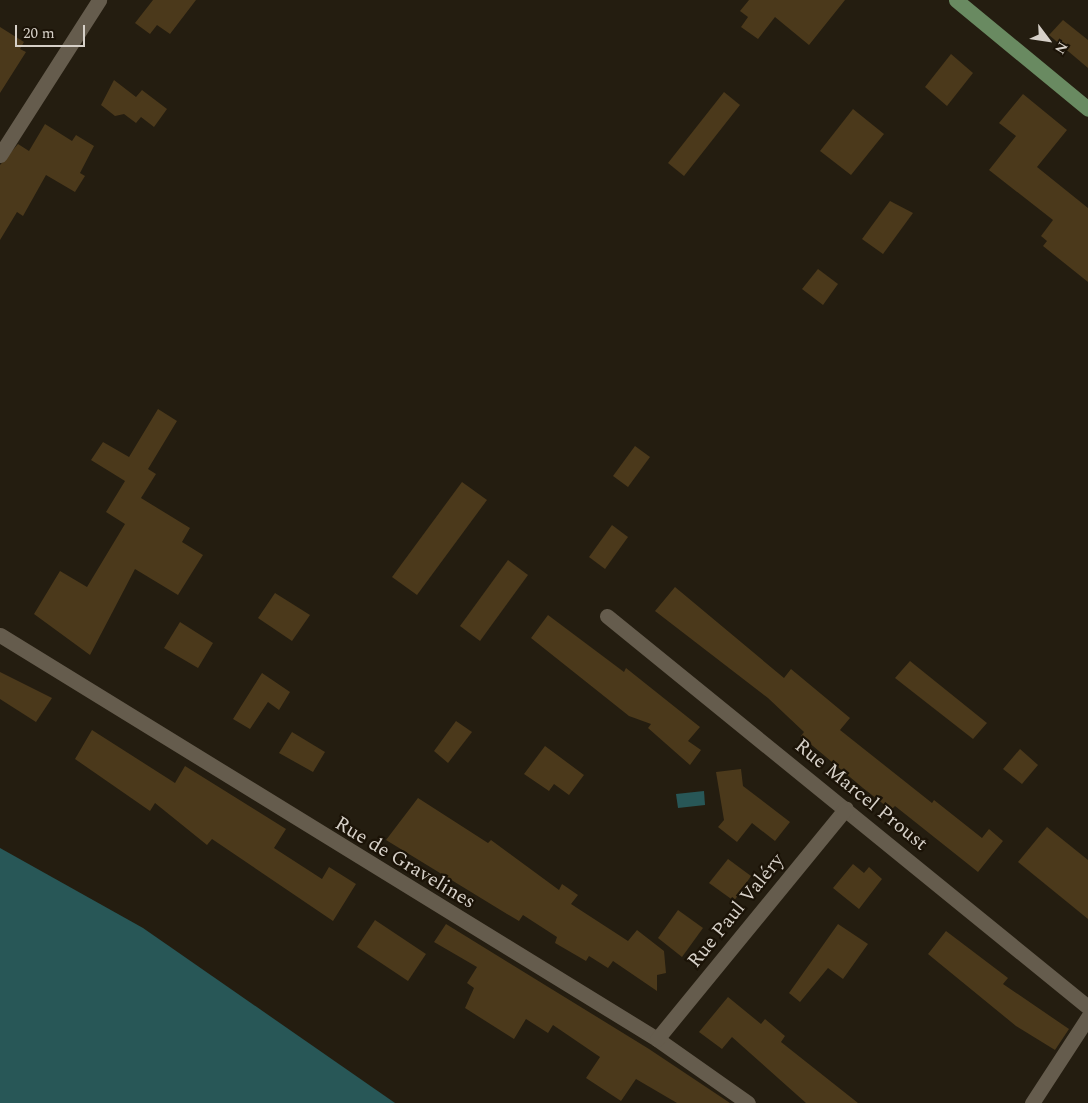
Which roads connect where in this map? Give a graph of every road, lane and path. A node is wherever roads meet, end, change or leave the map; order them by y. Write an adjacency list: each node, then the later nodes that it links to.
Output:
1 (99, 0): 4 (street)
2 (956, 0): 3 (main road)
3 (1088, 109)
4 (0, 155)
5 (607, 616): 7 (street, Rue Marcel Proust)
6 (0, 635): 10 (street, Rue de Gravelines)
7 (846, 808): 8 (street, Rue Marcel Proust); 10 (street, Rue Paul Valéry)
8 (1088, 1007)
9 (1088, 1016): 12 (street)
10 (657, 1038): 11 (street, Rue de Gravelines)
11 (748, 1103)
12 (1032, 1103)

